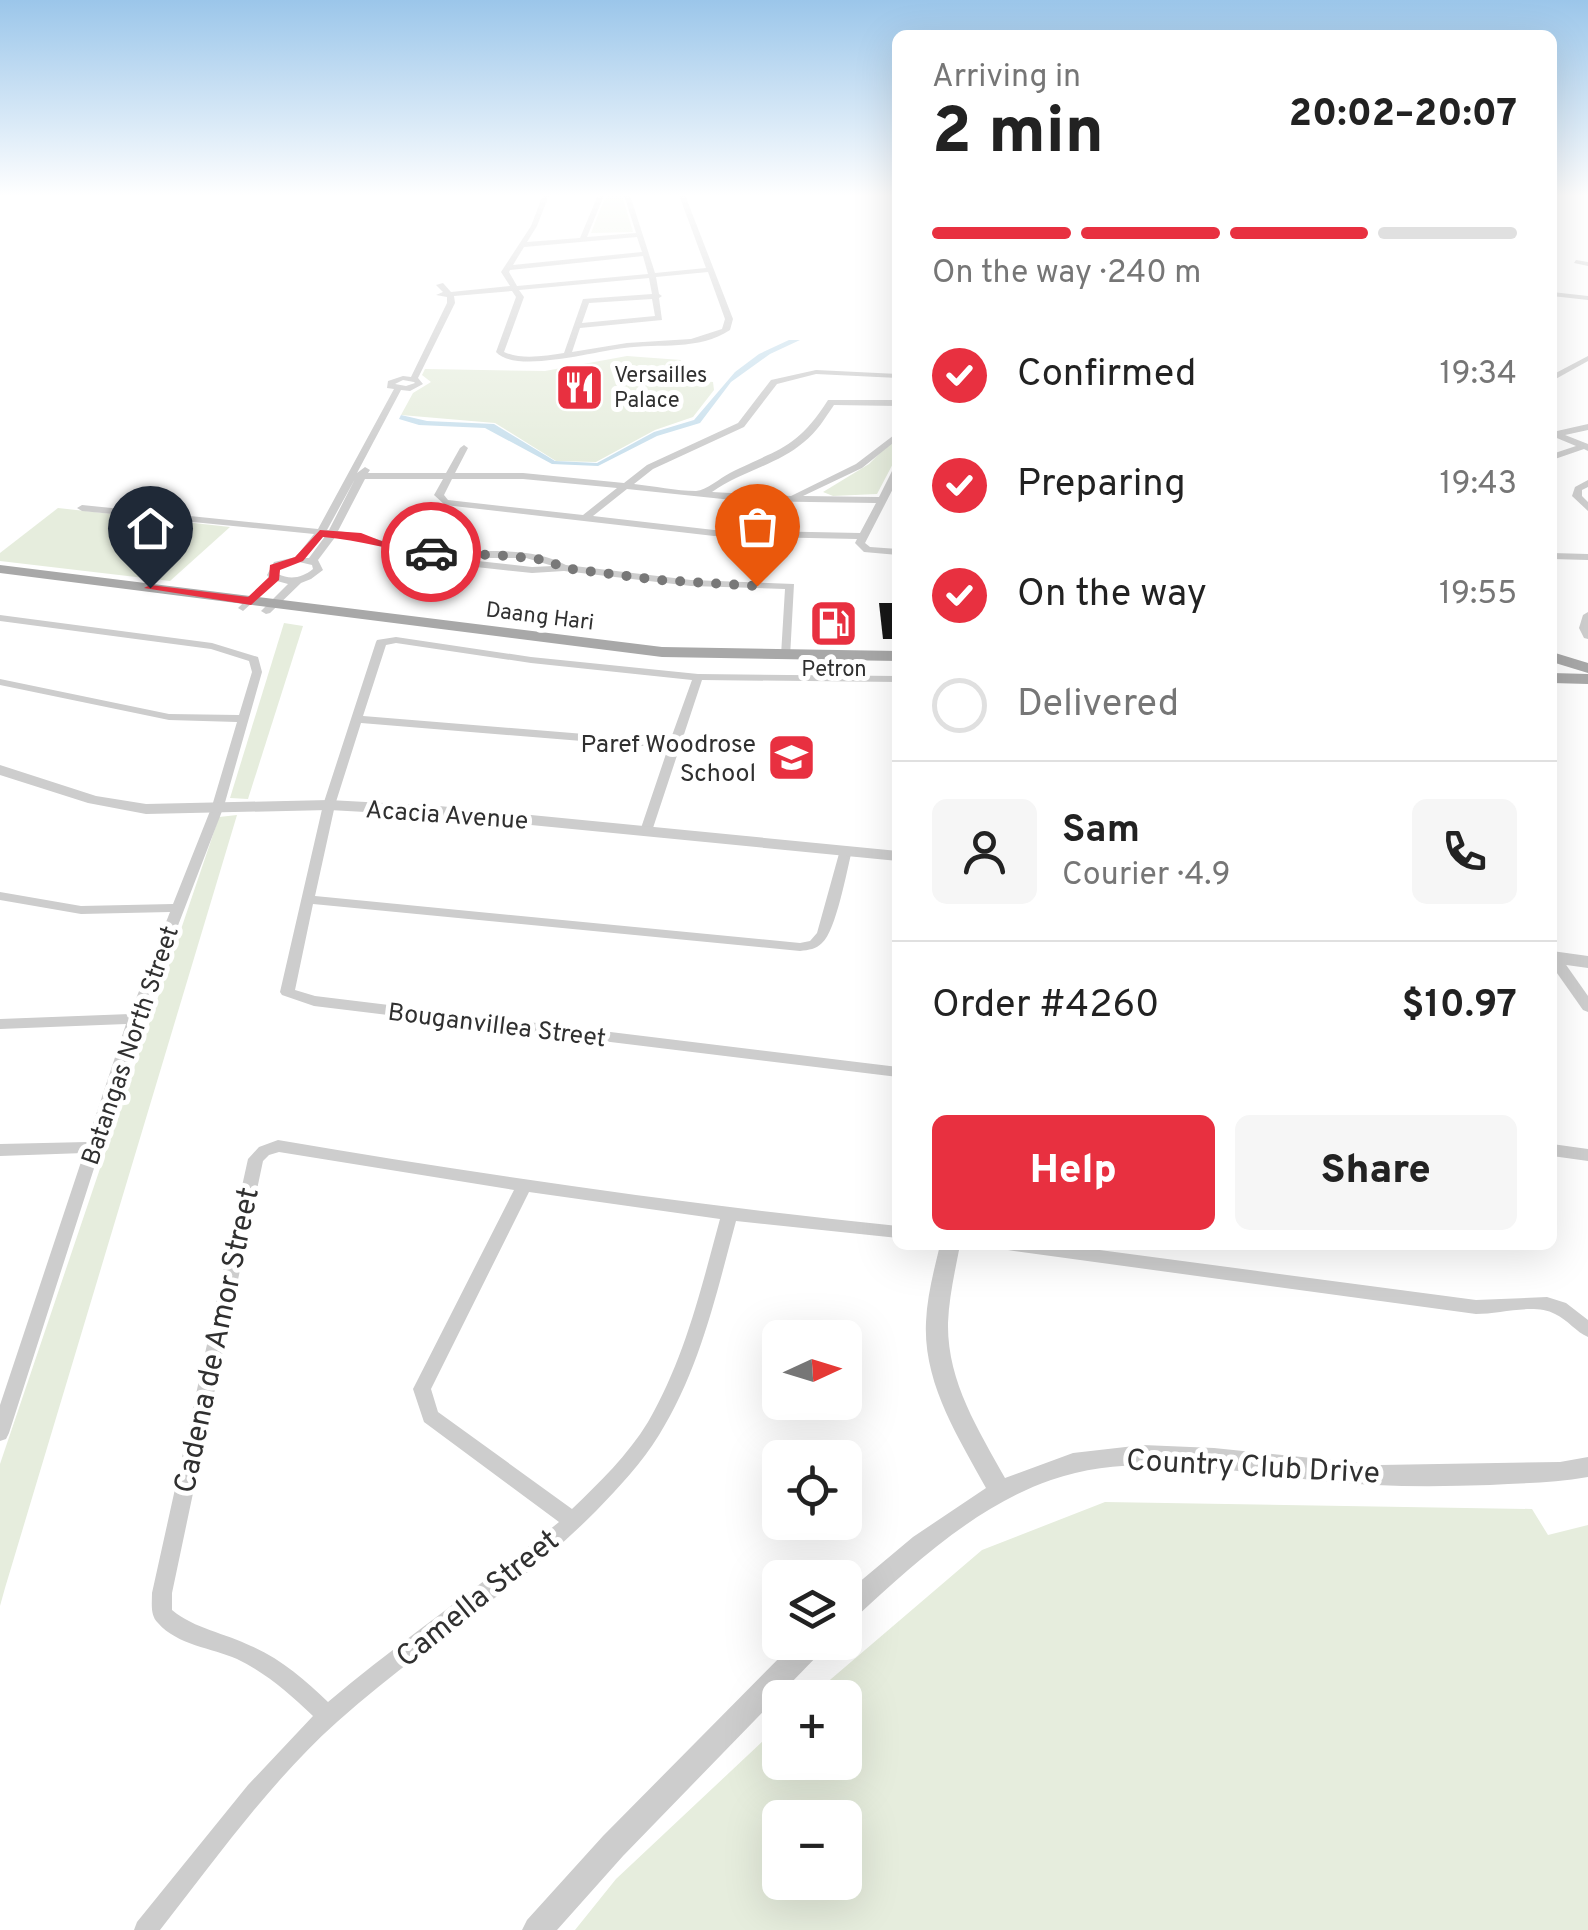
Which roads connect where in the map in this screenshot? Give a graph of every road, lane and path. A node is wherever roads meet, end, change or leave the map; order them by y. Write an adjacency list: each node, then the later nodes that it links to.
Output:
1 (517, 285): 5 (street)
2 (548, 285): 5 (street)
3 (655, 285): 7 (street)
4 (716, 285): 10 (street)
5 (520, 288): 10 (street); 14 (street)
6 (1557, 295): 8 (street)
7 (658, 296): 9 (street); 9 (street)
8 (1588, 298)
9 (578, 326): 10 (street)
10 (566, 356)
11 (1588, 358): 13 (street)
12 (892, 375): 28 (street)
13 (1557, 376)
14 (409, 378): 15 (street); 15 (street)
15 (402, 389): 24 (street)
16 (892, 403): 29 (street)
17 (1588, 427): 18 (street)
18 (1557, 433)
19 (1557, 435): 21 (street)
20 (892, 439): 30 (street)
21 (1587, 446): 23 (street)
22 (464, 448): 25 (street)
23 (1557, 455)
24 (357, 474): 25 (street); 35 (street)
25 (450, 475): 28 (street); 34 (street)
26 (892, 479): 31 (street)
27 (1588, 483): 33 (street)
28 (622, 486): 29 (street); 34 (street)
29 (703, 494): 30 (street)
30 (790, 498): 31 (street)
31 (881, 500): 36 (street)
32 (82, 508): 35 (street)
33 (1588, 508)
34 (584, 519): 36 (street)
35 (326, 534): 40 (street); 41 (street)
36 (862, 536): 37 (street)
37 (892, 552)
38 (1557, 556): 39 (street)
39 (1588, 557)
40 (306, 560): 44 (street); 45 (street)
41 (564, 568): 51 (street)
42 (0, 569): 46 (main road, Daang Hari)
43 (0, 578): 46 (main road, Daang Hari)
44 (275, 578): 45 (street); 46 (street)
45 (297, 581): 47 (street)
46 (247, 605): 47 (main road, Daang Hari)
47 (270, 608): 51 (main road, Daang Hari); 54 (main road, Daang Hari)
48 (1588, 615): 50 (street)
49 (0, 618): 62 (street, Batangas North Street)
50 (1588, 636)
51 (786, 655): 52 (main road, Daang Hari)
52 (892, 656)
53 (1557, 659): 56 (main road)
54 (892, 666)
55 (1557, 668): 56 (main road)
56 (1588, 668)
57 (698, 677): 59 (street); 63 (street); 64 (street)
58 (1557, 678): 60 (main road)
59 (892, 679)
60 (1588, 679)
61 (0, 682): 62 (street)
62 (244, 719): 66 (street, Batangas North Street)
63 (356, 719): 64 (street); 67 (street)
64 (672, 745): 68 (street)
65 (0, 770): 66 (street, Acacia Avenue)
66 (218, 806): 67 (street, Acacia Avenue); 73 (street, Batangas North Street)
67 (329, 806): 68 (street, Acacia Avenue); 72 (street, Bouganvillea Street)
68 (646, 832): 69 (street, Acacia Avenue)
69 (846, 850): 70 (street, Acacia Avenue); 72 (street)
70 (892, 855)
71 (0, 896): 73 (street)
72 (308, 898): 80 (street, Bouganvillea Street)
73 (176, 908): 78 (street, Batangas North Street)
74 (1557, 957): 76 (street)
75 (1557, 962): 77 (street)
76 (1588, 962)
77 (1588, 1006)
78 (135, 1019): 79 (street); 81 (street, Batangas North Street)
79 (0, 1024)
80 (892, 1071)
81 (94, 1146): 82 (street); 91 (street, Batangas North Street)
82 (0, 1150)
83 (1557, 1151): 84 (street)
84 (1588, 1155)
85 (523, 1188): 86 (street, Cadena de Amor Street); 95 (street); 98 (street, Cadena de Amor Street)
86 (729, 1216): 87 (street, Cadena de Amor Street); 95 (street, Camella Street)
87 (892, 1231)
88 (949, 1250): 94 (street)
89 (1051, 1250): 90 (street)
90 (1588, 1330)
91 (4, 1411): 92 (street, Batangas North Street)
92 (0, 1433)
93 (1588, 1467): 94 (street, Country Club Drive)
94 (1001, 1493): 96 (street, Country Club Drive)
95 (573, 1520): 98 (street, Camella Street)
96 (862, 1597)
97 (795, 1660): 100 (street)
98 (328, 1716): 99 (street, Camella Street)
99 (144, 1930)
100 (537, 1930)

